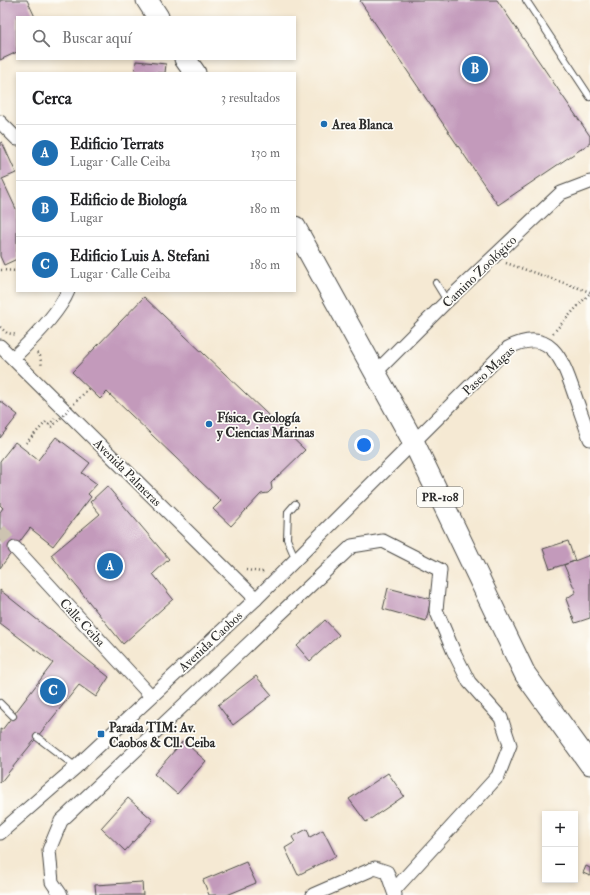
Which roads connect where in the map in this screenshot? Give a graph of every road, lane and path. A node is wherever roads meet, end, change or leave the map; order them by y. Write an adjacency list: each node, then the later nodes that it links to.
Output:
1 (147, 0): 3 (main road)
2 (526, 0): 6 (lane)
3 (157, 16)
4 (186, 60): 5 (main road)
5 (194, 72)
6 (590, 97)
7 (0, 122): 8 (street)
8 (16, 138)
9 (590, 182): 11 (street, Camino Zoológico)
10 (296, 229): 24 (main road, PR-108)
11 (492, 258): 16 (path); 17 (street, Camino Zoológico)
12 (0, 270): 13 (path)
13 (16, 270)
14 (436, 283): 17 (lane)
15 (68, 292): 20 (street)
16 (590, 292): 19 (path)
17 (447, 301): 24 (street, Camino Zoológico)
18 (0, 327): 20 (path)
19 (543, 343): 28 (street); 30 (street, Paseo Magas)
20 (27, 345): 22 (street); 23 (path)
21 (0, 346): 22 (street, Avenida Palmeras)
22 (13, 358): 36 (street, Avenida Palmeras)
23 (42, 372)
24 (376, 372): 30 (main road, PR-108)
25 (89, 388): 29 (path, bridge)
26 (71, 399): 27 (path)
27 (77, 404)
28 (590, 439)
29 (26, 443)
30 (414, 443): 33 (street, Avenida Caobos); 41 (main road, PR-108)
31 (295, 504): 33 (lane)
32 (15, 548): 37 (street, Calle Ceiba)
33 (296, 560): 36 (street, Avenida Caobos)
34 (241, 564): 35 (path)
35 (268, 567)
36 (256, 599): 37 (street, Avenida Caobos)
37 (151, 696): 42 (street, Avenida Caobos)
38 (0, 703): 39 (lane)
39 (13, 716)
40 (37, 737): 42 (lane)
41 (590, 764)
42 (76, 767): 43 (street, Avenida Caobos)
43 (0, 833)
44 (394, 893): 45 (street); 46 (street)
45 (61, 895)
46 (313, 895)

